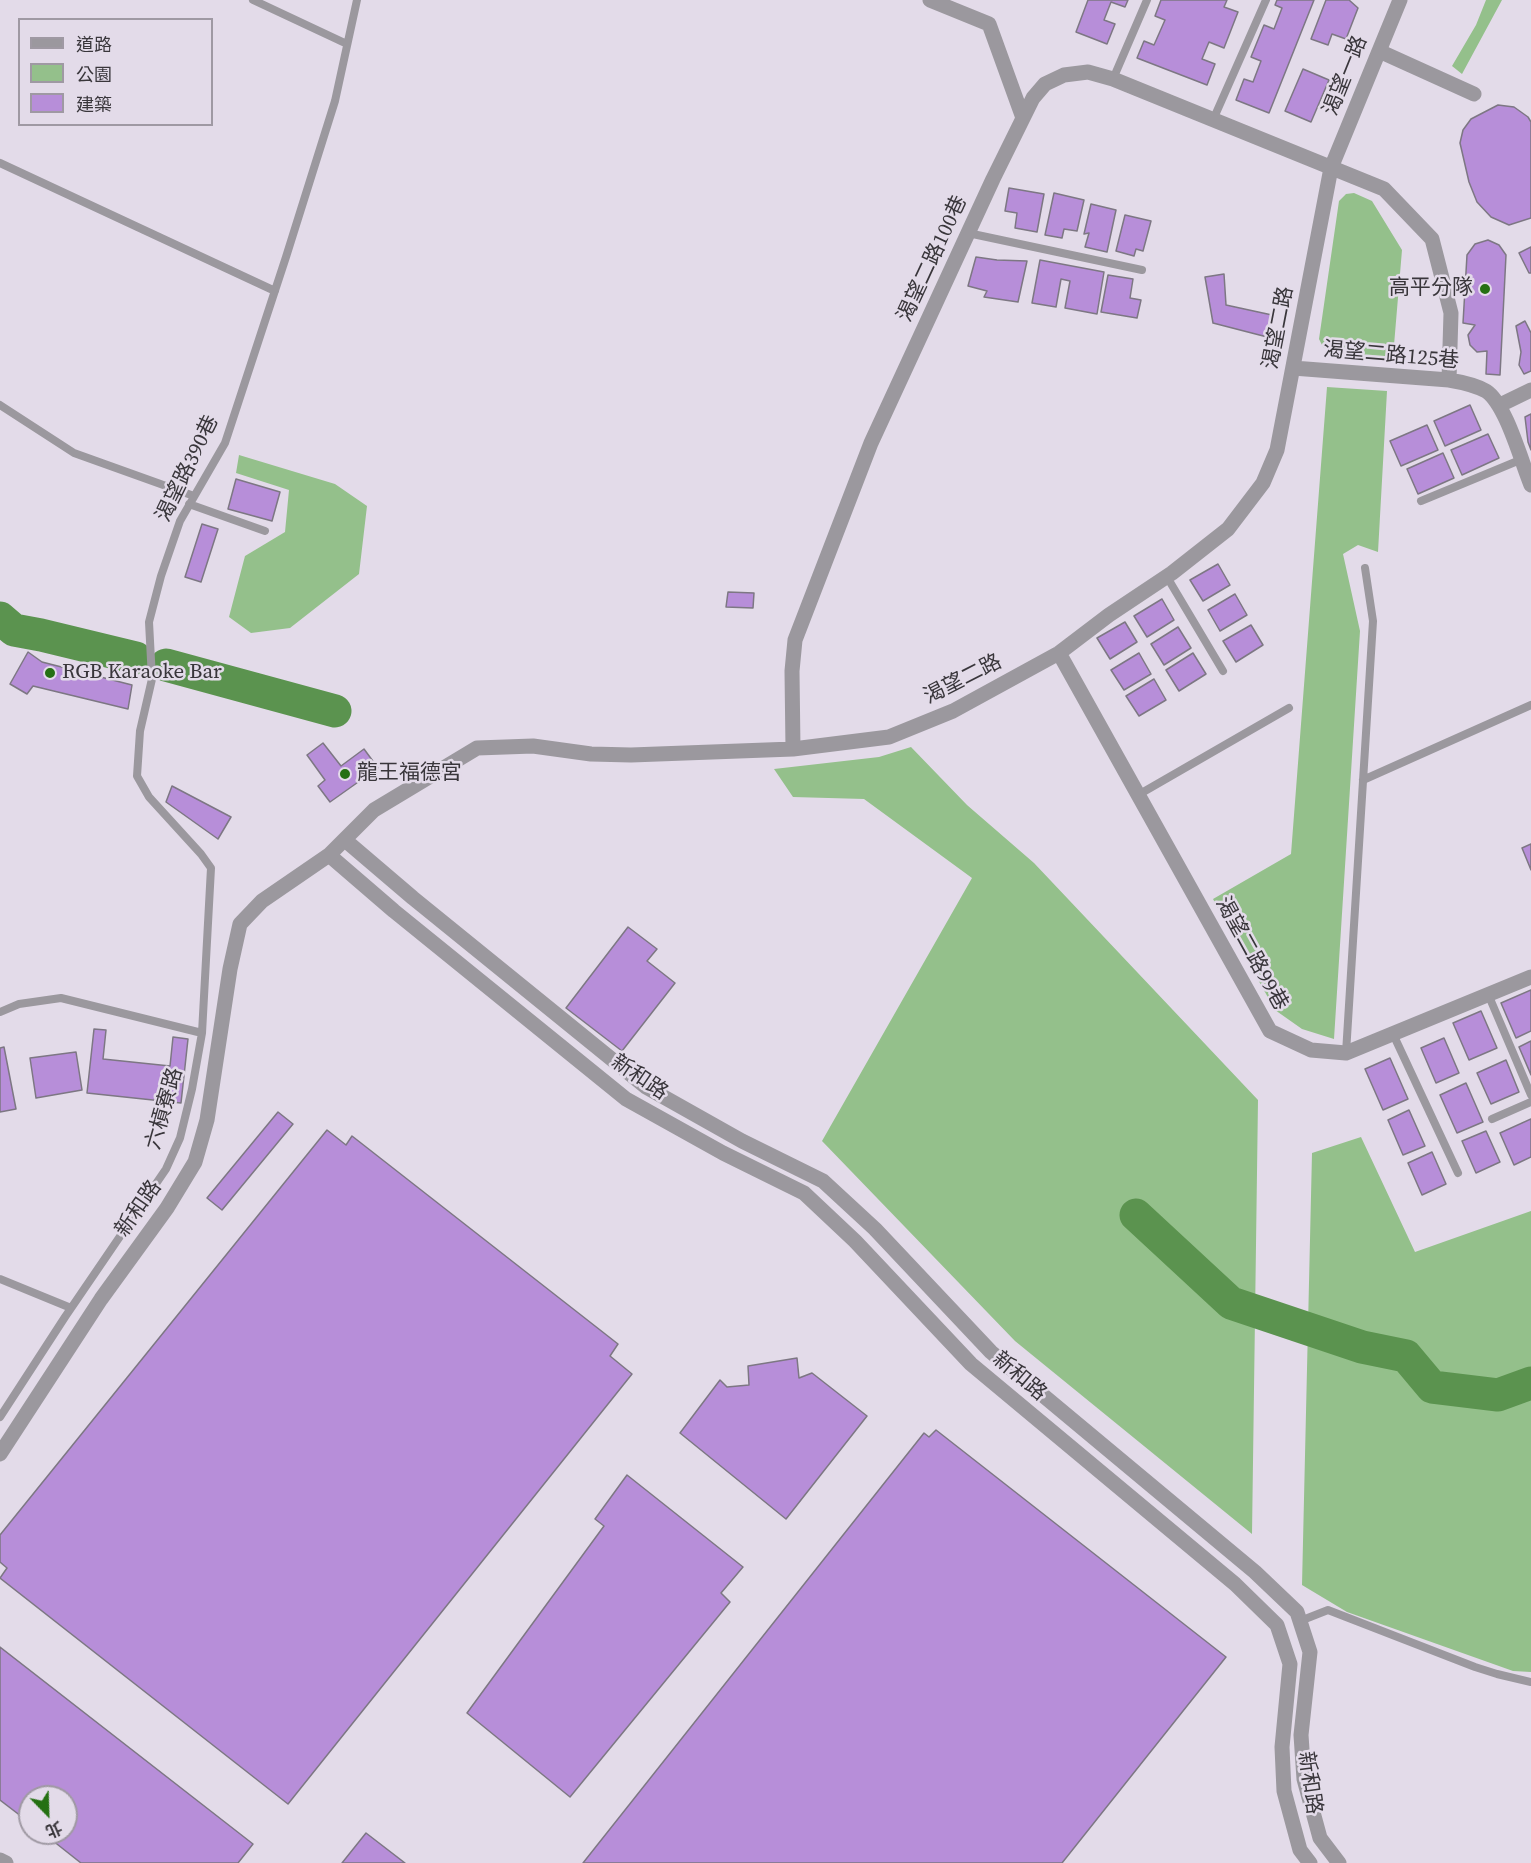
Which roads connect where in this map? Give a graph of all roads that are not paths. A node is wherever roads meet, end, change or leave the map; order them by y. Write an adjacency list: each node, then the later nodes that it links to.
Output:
1 (253, 0): 7 (lane)
2 (357, 0): 7 (lane, 渴望路390巷)
3 (930, 0): 11 (street)
4 (1147, 0): 9 (lane)
5 (1266, 0): 12 (lane)
6 (1400, 0): 8 (street, 渴望一路)
7 (347, 44): 17 (lane, 渴望路390巷)
8 (1379, 51): 10 (street); 14 (street, 渴望一路)
9 (1113, 79): 11 (street, 渴望二路100巷); 12 (street, 渴望二路100巷)
10 (1474, 94)
11 (1023, 118): 15 (street, 渴望二路100巷)
12 (1213, 120): 14 (street, 渴望二路100巷)
13 (0, 163): 17 (lane)
14 (1331, 168): 18 (street, 渴望二路); 19 (street, 渴望二路100巷)
15 (968, 233): 16 (lane); 34 (street, 渴望二路100巷)
16 (1142, 270)
17 (275, 291): 25 (lane, 渴望路390巷)
18 (1293, 368): 19 (street, 渴望二路125巷); 29 (street, 渴望二路)
19 (1449, 380): 22 (street, 渴望二路125巷)
20 (1531, 390): 22 (street)
21 (0, 405): 25 (lane)
22 (1500, 405): 23 (street)
23 (1520, 460): 24 (street); 26 (lane)
24 (1531, 485)
25 (192, 500): 27 (lane); 39 (lane, 渴望路390巷)
26 (1421, 501)
27 (265, 531)
28 (1365, 568): 35 (lane)
29 (1167, 577): 30 (street, 渴望二路); 31 (lane)
30 (1059, 653): 34 (street, 渴望二路); 36 (street, 渴望二路99巷)
31 (1223, 671)
32 (1531, 705): 35 (lane)
33 (1288, 708): 36 (lane)
34 (793, 749): 37 (street, 渴望二路)
35 (1363, 780): 45 (lane)
36 (1138, 795): 45 (street, 渴望二路99巷)
37 (345, 840): 38 (street, 渴望二路); 54 (street, 新和路)
38 (329, 855): 53 (street, 新和路); 58 (street, 新和路)
39 (211, 868): 43 (lane, 六槓寮路)
40 (1531, 977): 41 (street, 渴望二路99巷)
41 (1488, 994): 44 (street, 渴望二路99巷); 46 (lane)
42 (0, 1012): 43 (lane)
43 (202, 1033): 51 (lane, 六槓寮路)
44 (1393, 1034): 45 (street, 渴望二路99巷); 49 (lane)
45 (1346, 1053)
46 (1531, 1095)
47 (1531, 1102): 48 (lane)
48 (1492, 1119)
49 (1458, 1173)
50 (0, 1279): 51 (lane)
51 (71, 1308): 52 (lane, 六槓寮路)
52 (0, 1418)
53 (0, 1454)
54 (1300, 1621): 55 (lane); 59 (street, 新和路)
55 (1531, 1682)
56 (0, 1860): 57 (street)
57 (6, 1863)
58 (1310, 1863)
59 (1339, 1863)

